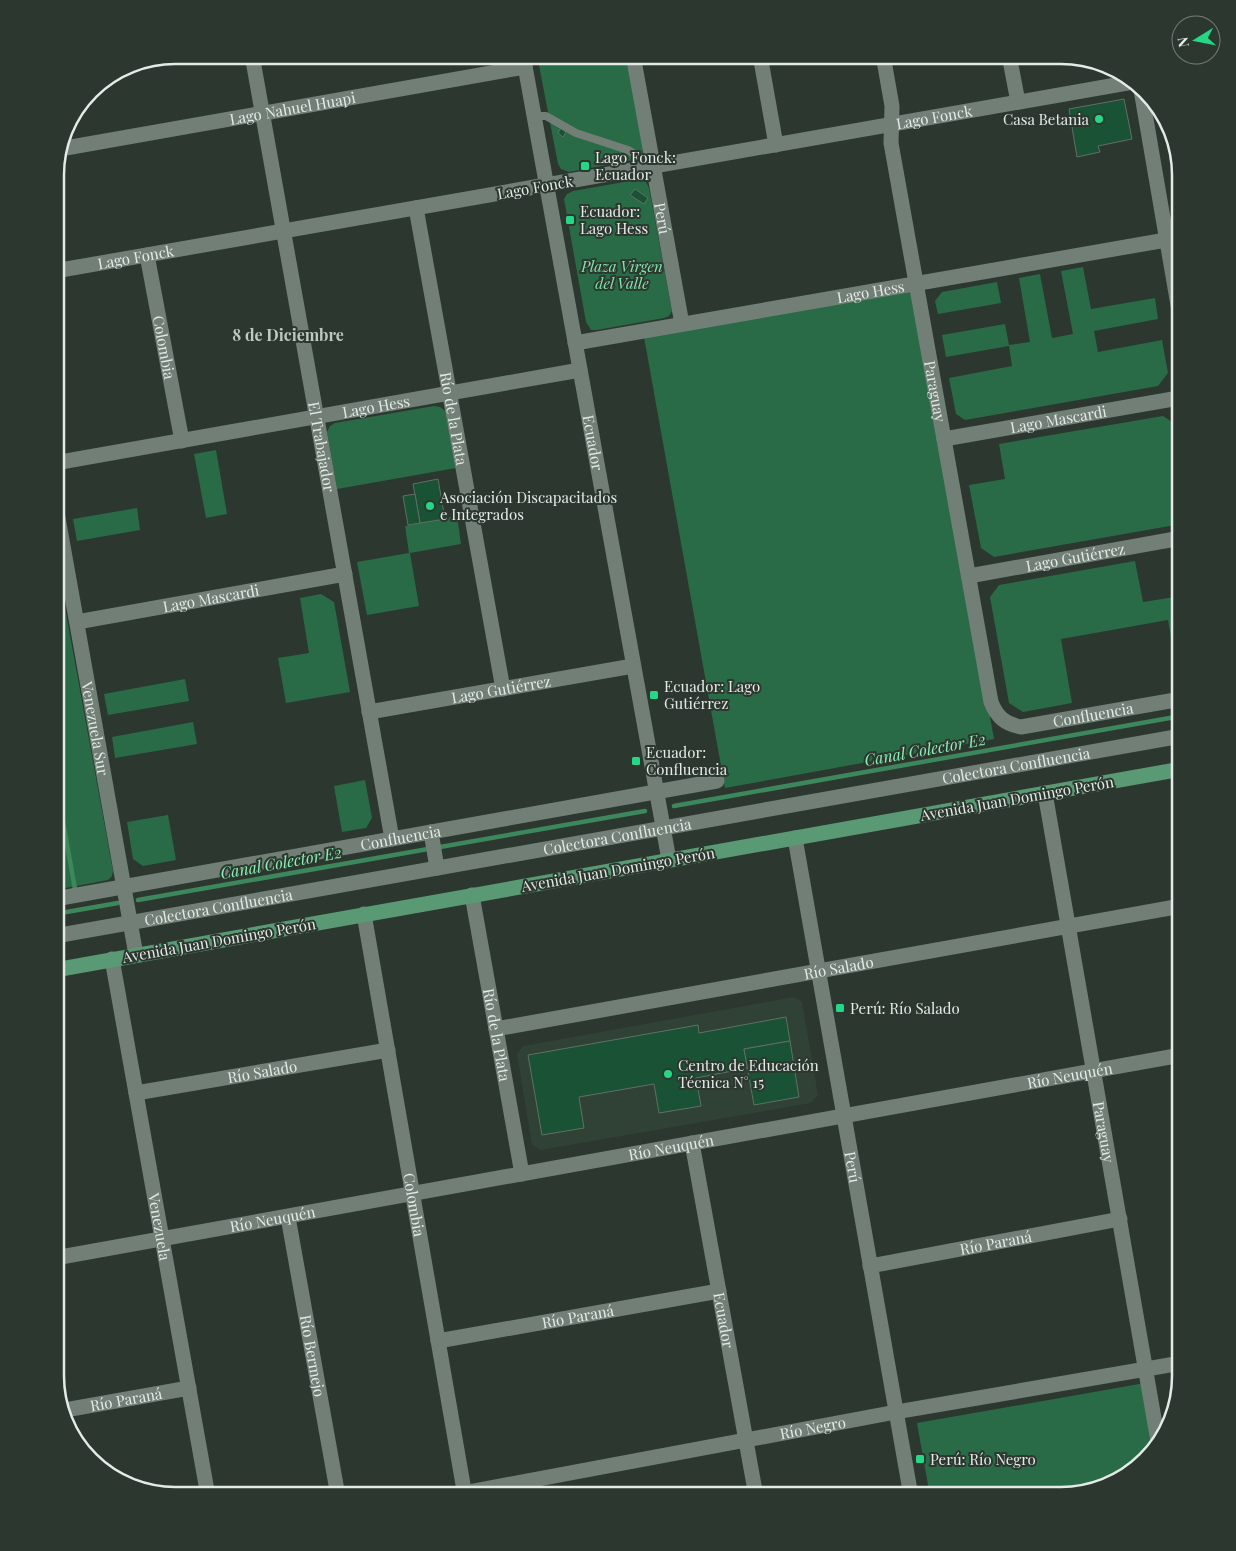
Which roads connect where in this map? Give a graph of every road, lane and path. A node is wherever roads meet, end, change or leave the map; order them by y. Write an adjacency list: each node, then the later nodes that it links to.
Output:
1 (254, 64): 11 (street, El Trabajador)
2 (509, 64): 11 (street, Lago Nahuel Huapi)
3 (525, 64): 12 (street, Ecuador)
4 (635, 64): 16 (street, Perú)
5 (762, 64): 14 (street)
6 (885, 64): 13 (street, Paraguay)
7 (1011, 64): 10 (street)
8 (1124, 84): 10 (street, Lago Fonck)
9 (1142, 99): 20 (street)
10 (1018, 102): 13 (street, Lago Fonck)
11 (263, 113): 15 (street, Lago Nahuel Huapi); 19 (street, El Trabajador)
12 (534, 116): 16 (lane); 17 (street, Ecuador)
13 (891, 124): 14 (street, Lago Fonck); 24 (street, Paraguay)
14 (776, 145): 16 (street, Lago Fonck)
15 (68, 148)
16 (654, 166): 17 (street, Lago Fonck); 25 (street, Perú)
17 (546, 185): 18 (street, Lago Fonck); 26 (street, Ecuador)
18 (416, 208): 19 (street, Lago Fonck); 28 (street, Río de la Plata)
19 (284, 231): 21 (street, Lago Fonck); 30 (street, El Trabajador)
20 (1166, 240): 23 (street); 24 (street, Lago Hess)
21 (147, 255): 22 (street, Lago Fonck); 32 (street, Colombia)
22 (64, 269)
23 (1172, 276)
24 (916, 283): 25 (street, Lago Hess); 31 (street, Paraguay)
25 (682, 324): 26 (street, Lago Hess)
26 (574, 343): 27 (street, Ecuador)
27 (580, 370): 28 (street, Lago Hess); 39 (street, Ecuador)
28 (449, 393): 30 (street, Lago Hess); 40 (street, Río de la Plata)
29 (1172, 399): 31 (street, Lago Mascardi)
30 (317, 417): 32 (street, Lago Hess); 36 (street, El Trabajador)
31 (944, 439): 37 (street, Paraguay)
32 (182, 440): 33 (street, Lago Hess)
33 (64, 461)
34 (1172, 540): 37 (street, Lago Gutiérrez)
35 (64, 550): 38 (street, Venezuela Sur)
36 (345, 574): 38 (street, Lago Mascardi); 42 (street, El Trabajador)
37 (969, 576): 43 (street, Paraguay)
38 (77, 622): 55 (street, Venezuela Sur)
39 (633, 666): 40 (street, Lago Gutiérrez); 47 (street, Ecuador)
40 (503, 689): 42 (street, Lago Gutiérrez)
41 (1172, 701): 43 (street, Confluencia)
42 (369, 712): 52 (street, El Trabajador)
43 (1005, 722)
44 (1172, 738): 49 (street, Colectora Confluencia)
45 (1172, 771): 48 (main road, Avenida Juan Domingo Perón)
46 (717, 781): 47 (street, Confluencia)
47 (656, 792): 49 (street, Ecuador); 50 (street, Confluencia)
48 (1045, 793): 51 (main road, Avenida Juan Domingo Perón); 61 (street, Paraguay)
49 (663, 828): 53 (street, Ecuador); 54 (street, Colectora Confluencia)
50 (431, 832): 52 (street, Confluencia); 54 (street)
51 (795, 838): 53 (main road, Avenida Juan Domingo Perón); 66 (street, Perú)
52 (392, 839): 55 (street, Confluencia)
53 (668, 860): 56 (main road, Avenida Juan Domingo Perón)
54 (437, 868): 60 (street, Colectora Confluencia)
55 (124, 886): 57 (street, Confluencia); 60 (street, Venezuela Sur)
56 (472, 895): 59 (main road, Avenida Juan Domingo Perón); 67 (street, Río de la Plata)
57 (64, 896)
58 (1172, 908): 61 (street, Río Salado)
59 (364, 914): 63 (main road, Avenida Juan Domingo Perón); 68 (street, Colombia)
60 (131, 923): 62 (street, Colectora Confluencia); 63 (street, Venezuela Sur)
61 (1068, 926): 66 (street, Río Salado); 70 (street, Paraguay)
62 (64, 934)
63 (136, 955): 64 (main road, Avenida Juan Domingo Perón)
64 (112, 960): 65 (main road, Avenida Juan Domingo Perón); 71 (street, Venezuela)
65 (64, 968)
66 (819, 971): 67 (street, Río Salado); 72 (street, Perú)
67 (496, 1029): 74 (street, Río de la Plata)
68 (388, 1050): 71 (street, Río Salado); 75 (street, Colombia)
69 (1172, 1056): 70 (street, Río Neuquén)
70 (1094, 1070): 72 (street, Río Neuquén); 77 (street, Paraguay)
71 (136, 1093): 78 (street, Venezuela)
72 (844, 1116): 73 (street, Río Neuquén); 80 (street, Perú)
73 (692, 1143): 74 (street, Río Neuquén); 81 (street, Ecuador)
74 (522, 1174): 75 (street, Río Neuquén)
75 (413, 1194): 76 (street, Río Neuquén); 82 (street, Colombia)
76 (288, 1217): 78 (street, Río Neuquén); 91 (street, Río Bermejo)
77 (1120, 1219): 80 (street, Río Paraná); 84 (street, Paraguay)
78 (162, 1240): 79 (street, Río Neuquén); 85 (street, Venezuela)
79 (64, 1256)
80 (870, 1266): 87 (street, Perú)
81 (719, 1290): 82 (street, Río Paraná); 89 (street, Ecuador)
82 (438, 1341): 92 (street, Colombia)
83 (1172, 1365): 84 (street, Río Negro)
84 (1146, 1369): 87 (street, Río Negro); 88 (street, Paraguay)
85 (189, 1388): 86 (street, Río Paraná); 90 (street, Venezuela)
86 (69, 1409)
87 (896, 1412): 89 (street, Río Negro); 95 (street, Perú)
88 (1157, 1433)
89 (746, 1440): 93 (street, Río Negro); 94 (street, Ecuador)
90 (206, 1487)
91 (336, 1487)
92 (464, 1487)
93 (501, 1487)
94 (754, 1487)
95 (909, 1487)

